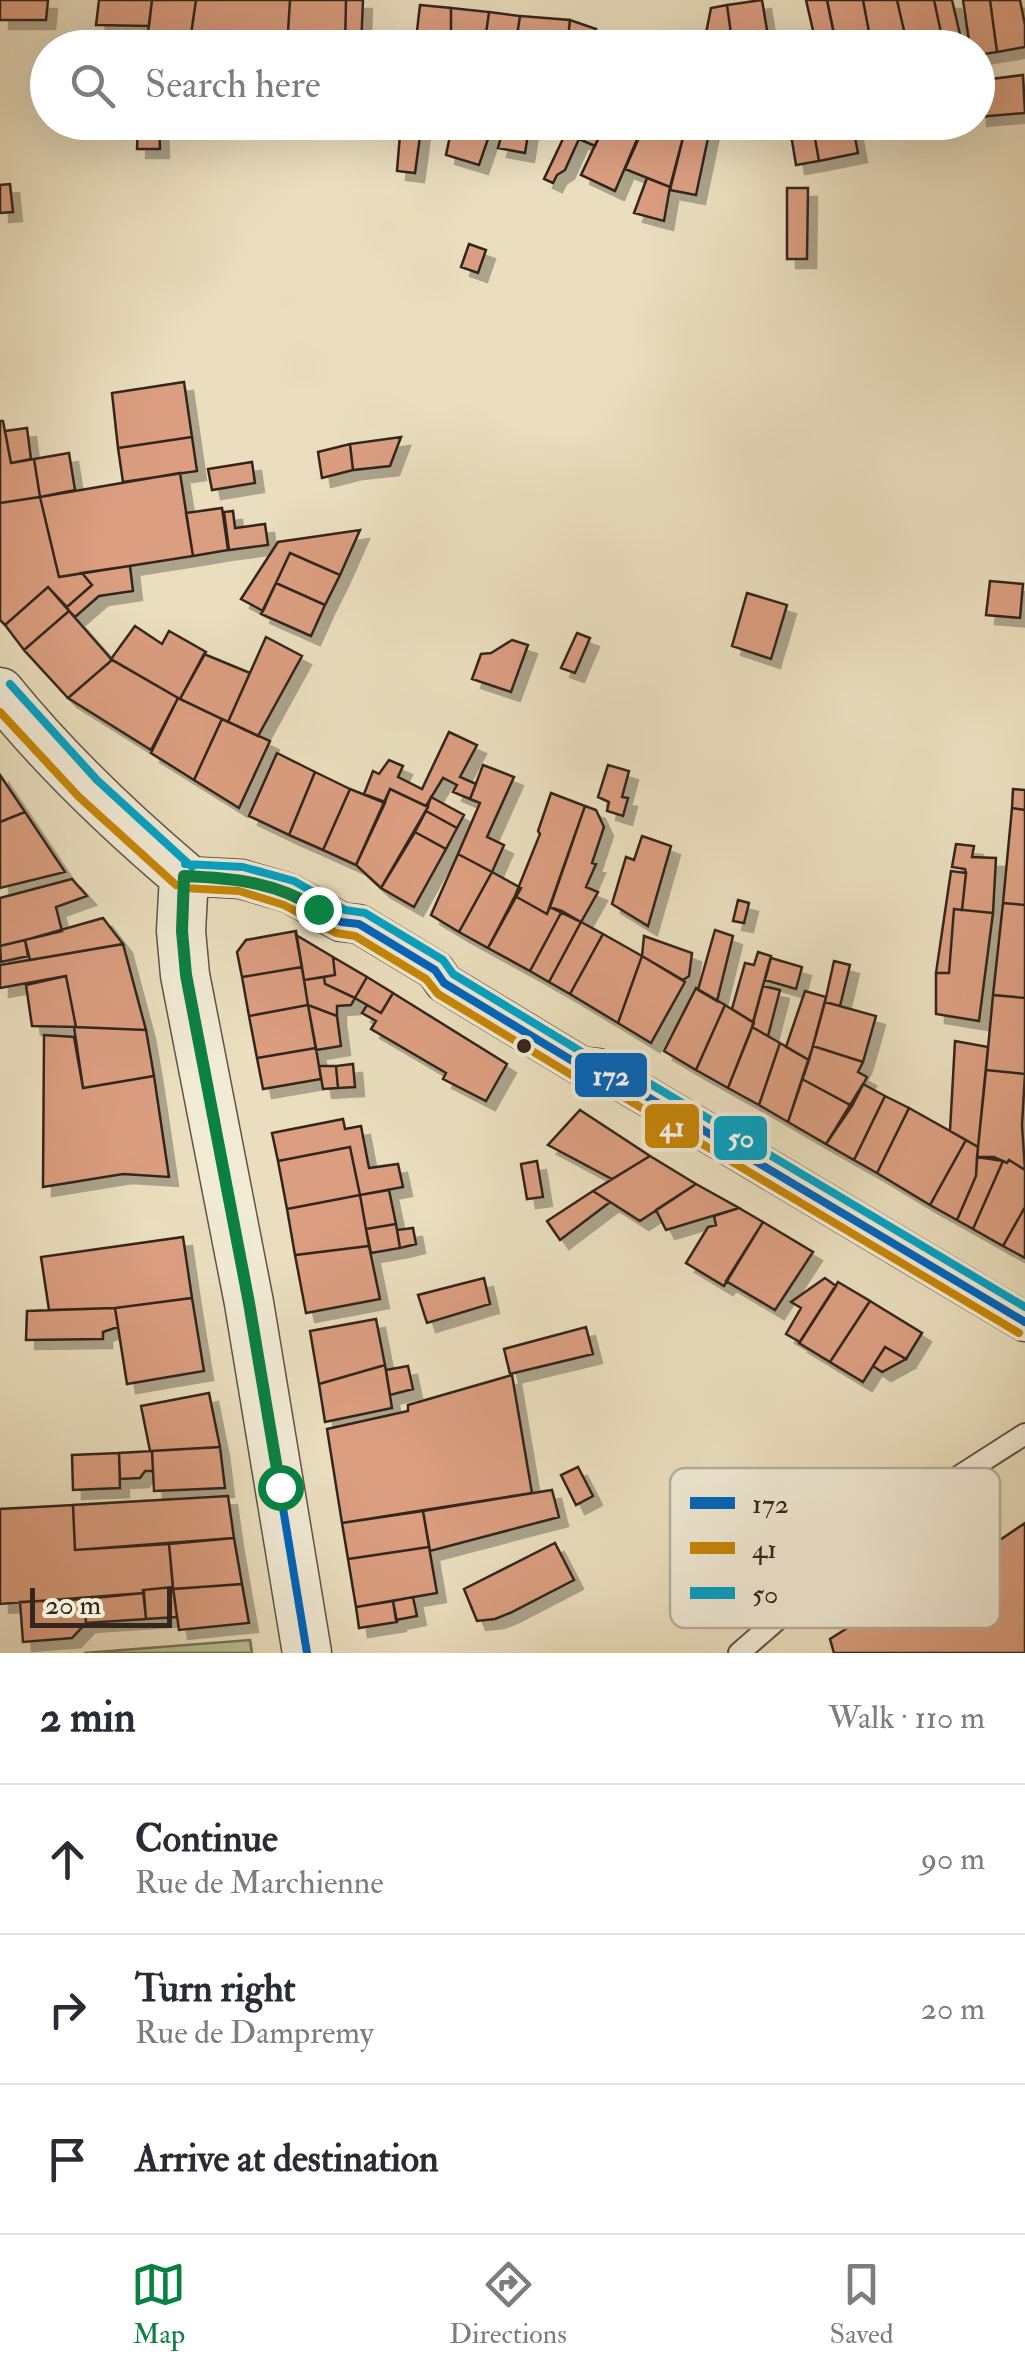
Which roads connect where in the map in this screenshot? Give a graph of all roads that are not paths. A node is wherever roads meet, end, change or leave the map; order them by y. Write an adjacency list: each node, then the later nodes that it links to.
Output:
1 (0, 692): 2 (street)
2 (184, 876): 3 (street); 7 (street)
3 (1025, 1322)
4 (1025, 1434): 5 (lane)
5 (972, 1468)
6 (768, 1628): 8 (lane)
7 (307, 1653)
8 (739, 1653)

